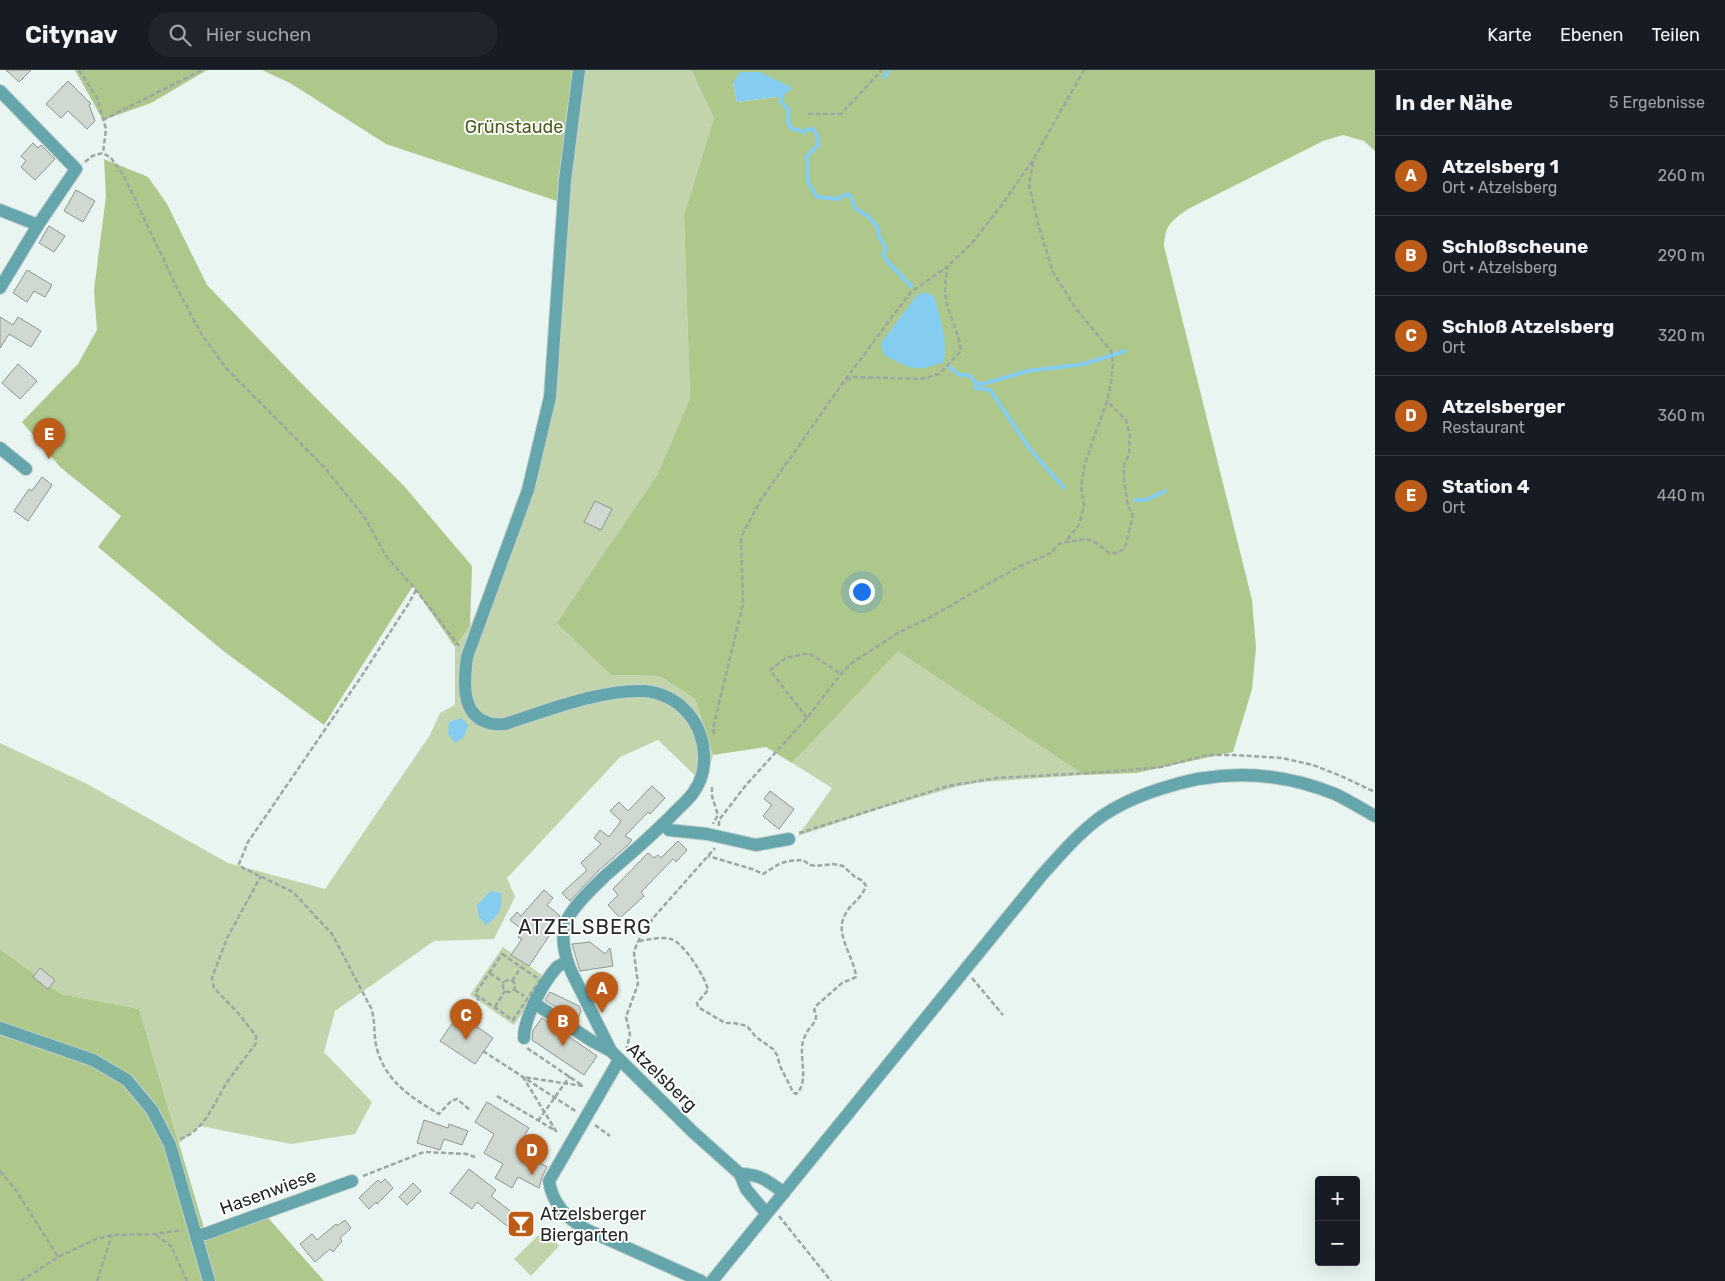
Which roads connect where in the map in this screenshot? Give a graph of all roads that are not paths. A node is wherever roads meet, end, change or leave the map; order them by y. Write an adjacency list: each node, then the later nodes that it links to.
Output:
1 (580, 70): 9 (street, Atzelsberg)
2 (0, 91): 4 (street)
3 (0, 210): 4 (street)
4 (38, 225): 5 (street)
5 (0, 288)
6 (0, 448): 7 (street)
7 (26, 469)
8 (1375, 816): 18 (street)
9 (664, 824): 10 (street); 11 (street, Atzelsberg)
10 (789, 839)
11 (568, 962): 12 (street); 15 (street, Atzelsberg)
12 (534, 1004): 14 (street); 15 (street)
13 (0, 1028): 20 (street)
14 (525, 1043)
15 (615, 1056): 16 (street, Atzelsberg); 22 (street)
16 (740, 1174): 18 (street); 19 (street, Atzelsberg)
17 (352, 1181): 20 (street, Hasenwiese)
18 (784, 1193): 19 (street)
19 (769, 1210): 23 (street)
20 (196, 1235): 21 (street)
21 (209, 1281)
22 (700, 1281)
23 (712, 1281)

